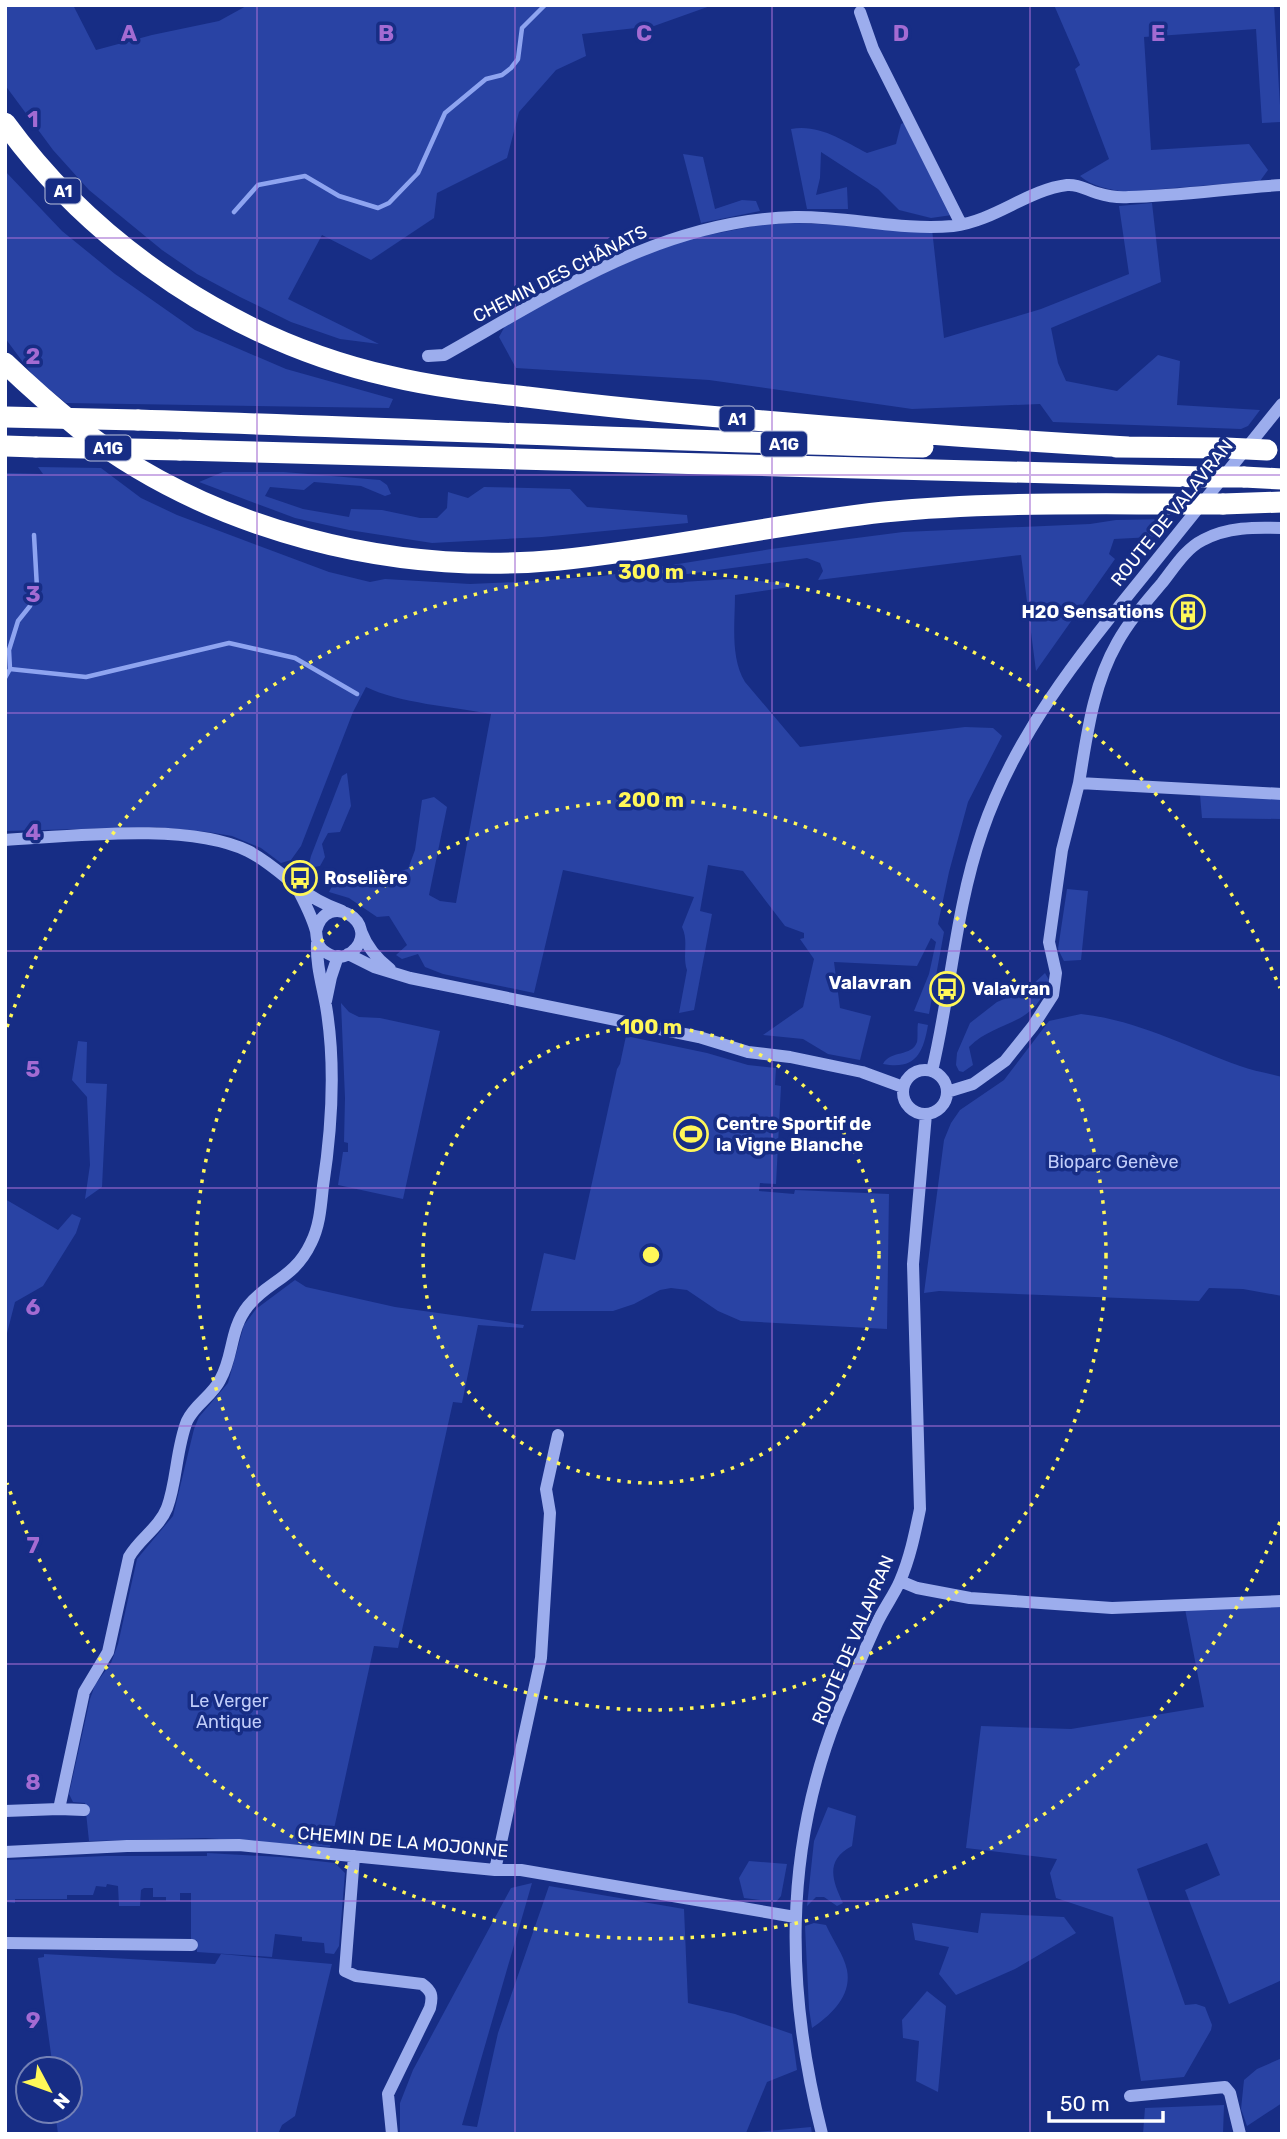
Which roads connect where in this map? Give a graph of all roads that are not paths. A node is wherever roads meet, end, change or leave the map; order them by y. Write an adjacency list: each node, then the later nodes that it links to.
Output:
1 (860, 12): 4 (street)
2 (5, 123): 10 (highway, A1)
3 (1282, 185): 4 (street, CHEMIN DES CHÂNATS)
4 (961, 224): 5 (street, CHEMIN DES CHÂNATS)
5 (428, 356)
6 (5, 363): 13 (highway, bridge)
7 (1282, 404): 25 (street, ROUTE DE VALAVRAN)
8 (5, 417): 10 (highway, A1G, bridge)
9 (5, 446): 12 (highway, A1G, bridge)
10 (1128, 447): 11 (highway, A1, bridge)
11 (1274, 450)
12 (1282, 479)
13 (1282, 502)
14 (1282, 528): 15 (street)
15 (1079, 783): 16 (street); 27 (street)
16 (1282, 794)
17 (5, 840): 18 (street)
18 (296, 886): 19 (street); 21 (street)
19 (342, 911): 20 (street); 21 (street)
20 (361, 930): 22 (street); 23 (street)
21 (316, 937): 22 (street); 24 (street)
22 (343, 955): 23 (street); 24 (street)
23 (393, 971): 26 (street)
24 (326, 1004): 32 (street)
25 (932, 1071): 26 (street); 27 (street)
26 (903, 1087): 28 (street)
27 (947, 1092): 28 (street)
28 (926, 1114): 30 (street, ROUTE DE VALAVRAN)
29 (558, 1435): 37 (street)
30 (900, 1581): 31 (street); 38 (street, ROUTE DE VALAVRAN)
31 (1282, 1601)
32 (59, 1809): 33 (street); 34 (street)
33 (84, 1810)
34 (5, 1811)
35 (5, 1852): 36 (street, CHEMIN DE LA MOJONNE)
36 (354, 1856): 37 (street, CHEMIN DE LA MOJONNE); 42 (street)
37 (495, 1870): 38 (street, CHEMIN DE LA MOJONNE)
38 (795, 1917): 43 (street, ROUTE DE VALAVRAN)
39 (5, 1942): 40 (street)
40 (192, 1945)
41 (1130, 2096): 44 (street)
42 (392, 2134)
43 (822, 2134)
44 (1240, 2134)

